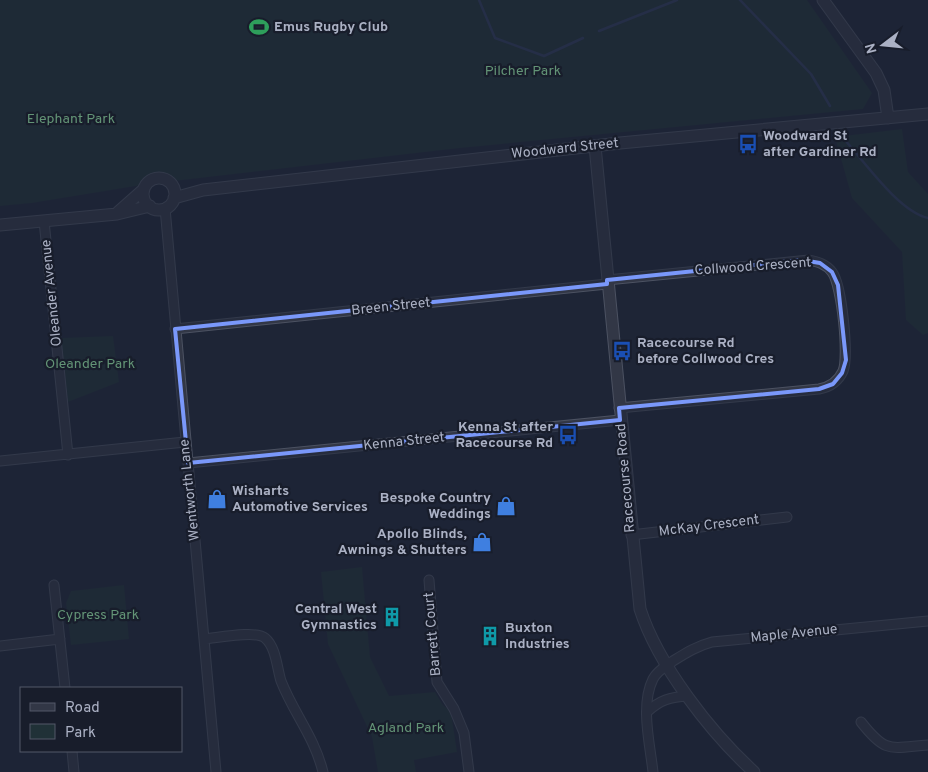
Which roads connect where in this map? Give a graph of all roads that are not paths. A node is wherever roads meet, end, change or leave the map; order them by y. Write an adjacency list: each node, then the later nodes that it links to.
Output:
1 (823, 0): 3 (street)
2 (928, 114): 3 (street, Woodward Street)
3 (888, 118): 4 (street, Woodward Street)
4 (595, 146): 7 (street, Woodward Street); 14 (street, Racecourse Road)
5 (171, 184): 6 (street); 7 (street, Woodward Street); 8 (street)
6 (144, 189): 9 (street); 11 (street)
7 (203, 190): 8 (street, Woodward Street)
8 (174, 198): 10 (street)
9 (150, 206): 10 (street); 11 (street)
10 (165, 208): 15 (street, Wentworth Lane)
11 (116, 214): 12 (street)
12 (44, 221): 13 (street); 19 (street, Oleander Avenue)
13 (0, 226)
14 (607, 282): 15 (street, Breen Street); 16 (street, Racecourse Road); 16 (street, Collwood Crescent)
15 (175, 329): 18 (street, Wentworth Lane)
16 (619, 408): 17 (street, Racecourse Road)
17 (620, 420): 21 (street, Kenna Street); 23 (street, Racecourse Road)
18 (185, 442): 19 (street); 21 (street, Wentworth Lane)
19 (68, 455): 20 (street)
20 (0, 461)
21 (188, 463): 28 (street, Wentworth Lane)
22 (787, 517): 23 (street, McKay Crescent)
23 (631, 535): 30 (street, Racecourse Road)
24 (429, 580): 40 (street, Barrett Court)
25 (54, 586): 27 (street)
26 (928, 621): 30 (street, Maple Avenue)
27 (60, 639): 29 (street); 31 (street)
28 (204, 639): 38 (street, Wentworth Lane); 39 (street)
29 (0, 646)
30 (666, 666): 32 (street, Racecourse Road); 33 (street, Maple Avenue)
31 (65, 687)
32 (688, 696): 33 (street); 42 (street, Racecourse Road)
33 (648, 712): 41 (street, Maple Avenue)
34 (861, 722): 35 (street)
35 (928, 745)
36 (72, 752): 37 (street)
37 (74, 772)
38 (216, 772)
39 (323, 772)
40 (469, 772)
41 (652, 772)
42 (754, 772)

